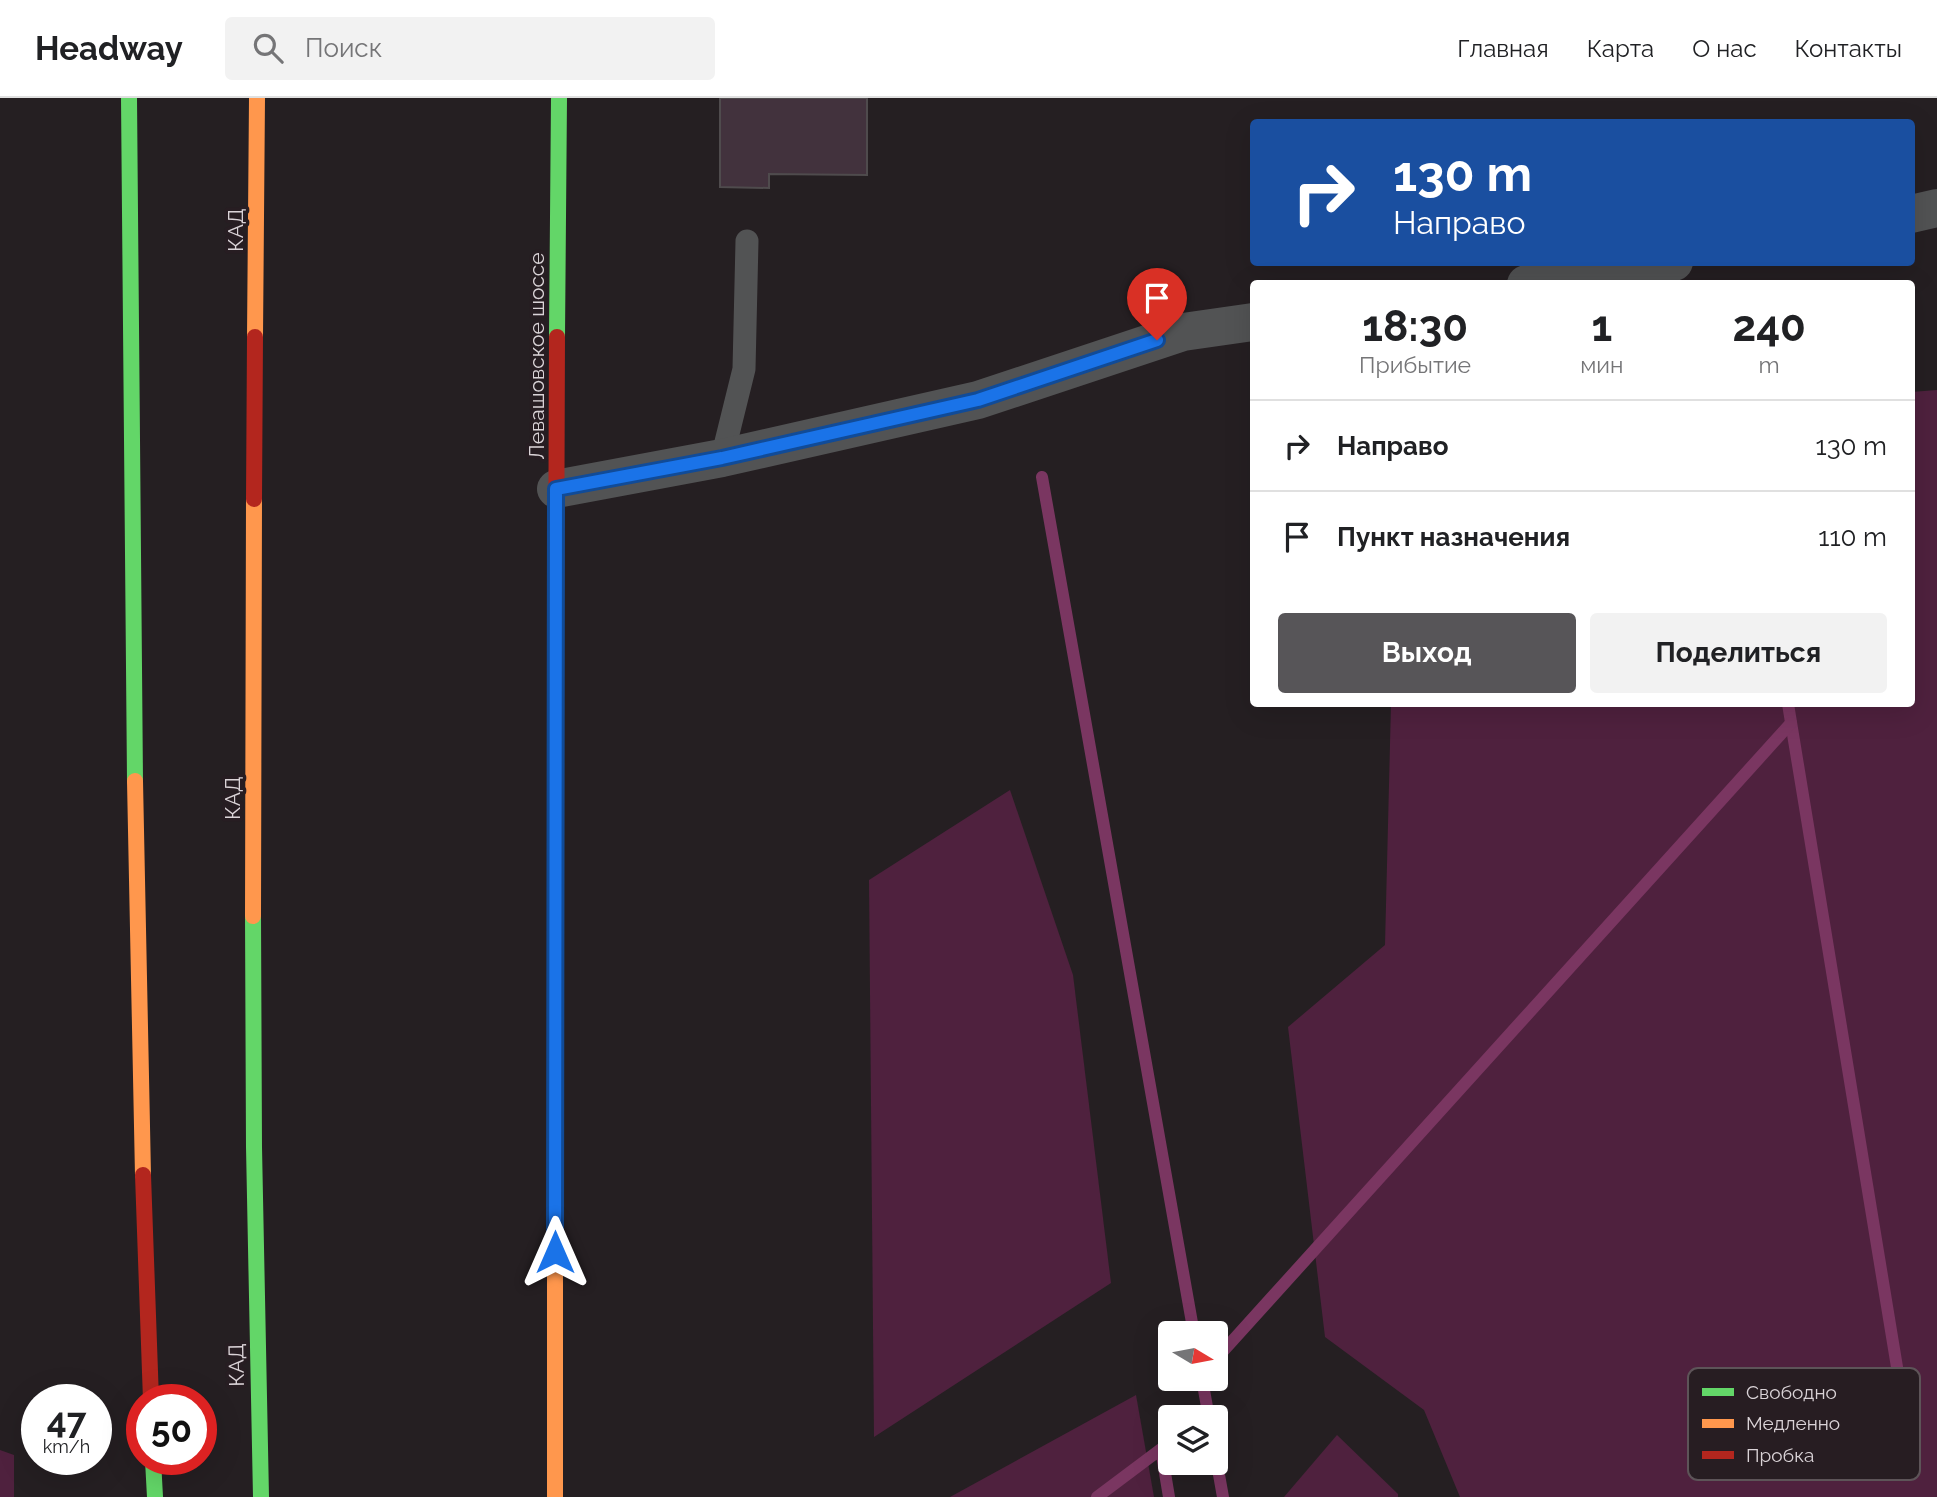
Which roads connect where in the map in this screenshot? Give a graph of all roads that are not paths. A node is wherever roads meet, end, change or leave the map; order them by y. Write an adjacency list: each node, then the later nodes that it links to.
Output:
1 (130, 98): 12 (main road)
2 (257, 98): 15 (main road, КАД)
3 (559, 98): 11 (main road, Левашовское шоссе)
4 (1937, 208): 5 (street)
5 (1915, 213)
6 (747, 241): 10 (lane)
7 (1647, 266): 8 (street)
8 (1553, 280)
9 (1250, 322): 10 (street)
10 (722, 458): 11 (street)
11 (556, 489): 16 (main road, Левашовское шоссе)
12 (150, 1384)
13 (154, 1475): 14 (main road)
14 (155, 1497)
15 (261, 1497)
16 (555, 1497)

